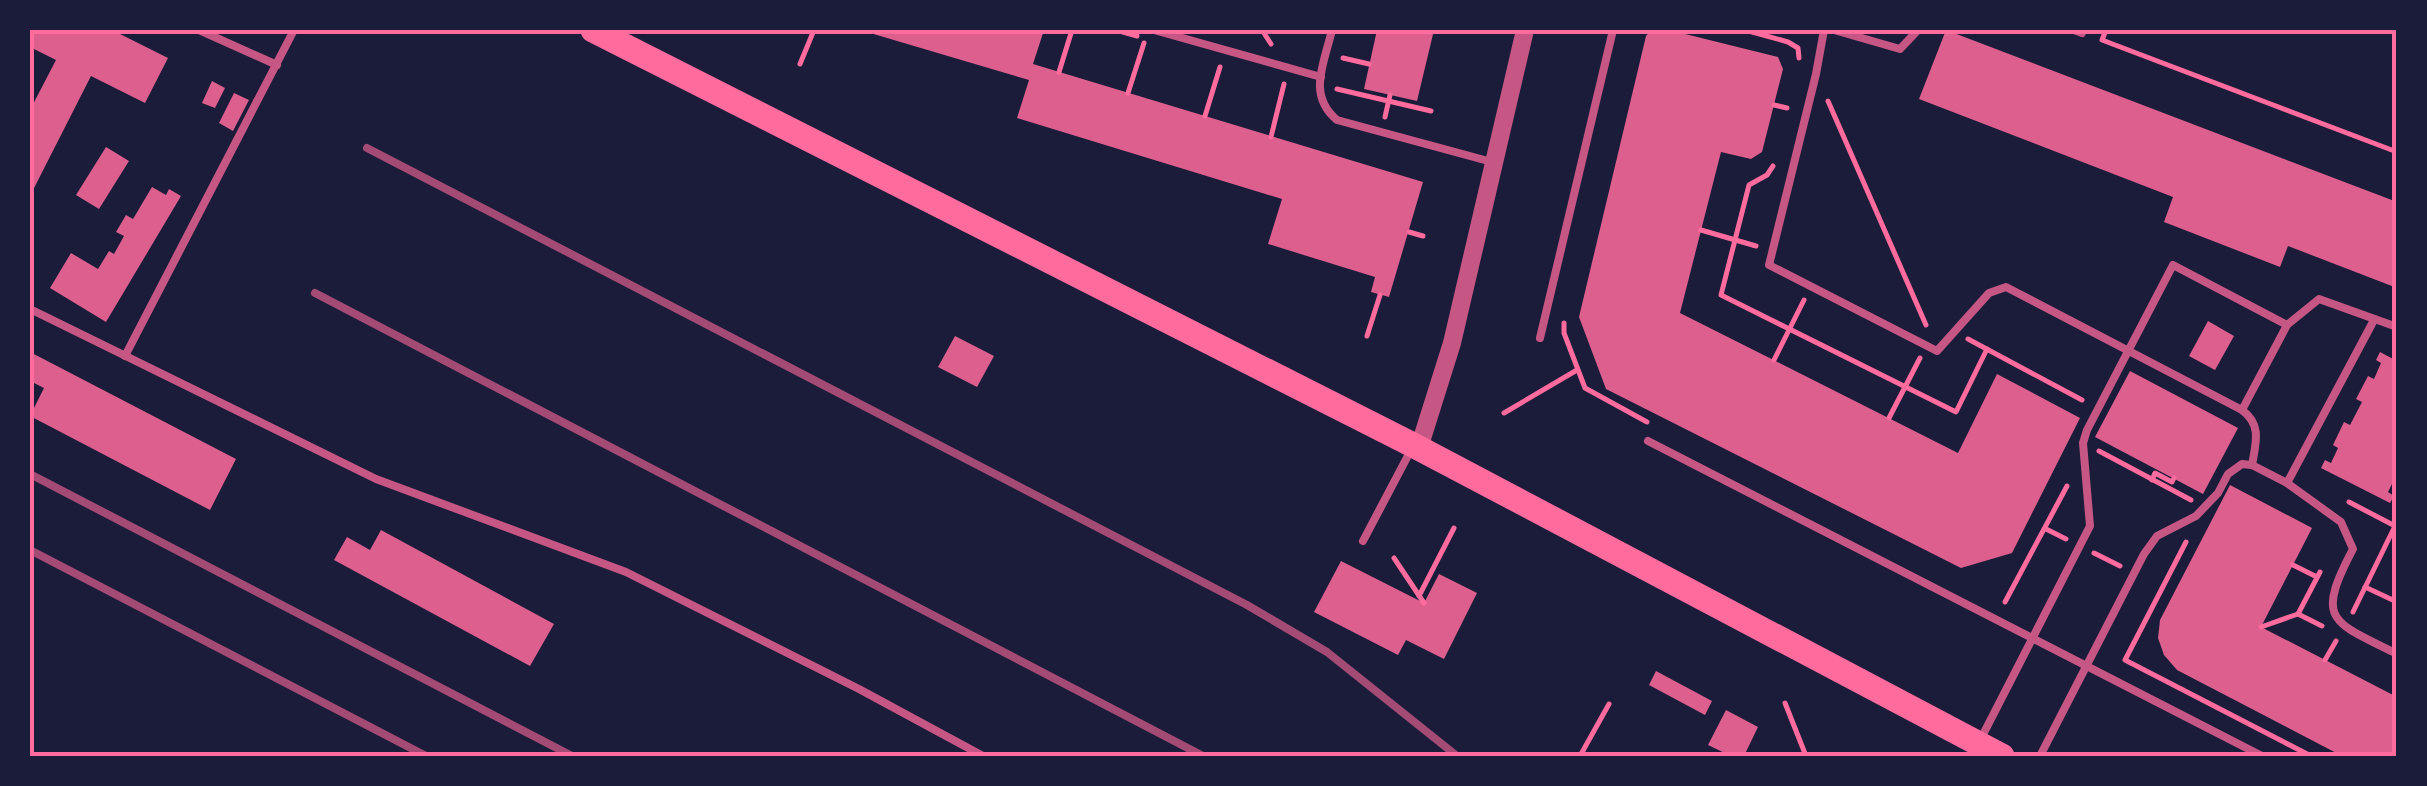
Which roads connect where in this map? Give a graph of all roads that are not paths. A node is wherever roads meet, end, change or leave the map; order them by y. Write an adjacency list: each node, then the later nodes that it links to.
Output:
1 (199, 30): 11 (lane)
2 (294, 30): 11 (lane)
3 (593, 30): 23 (main road)
4 (1154, 30): 12 (lane)
5 (1332, 30): 12 (lane)
6 (1525, 30): 13 (street)
7 (1613, 30): 18 (lane)
8 (1824, 30): 19 (lane)
9 (1834, 30): 10 (lane)
10 (1918, 30)
11 (277, 65): 20 (lane)
12 (1321, 77): 13 (lane)
13 (1496, 163): 23 (street)
14 (30, 309): 20 (lane)
15 (2374, 320): 16 (lane); 17 (lane); 25 (lane)
16 (2286, 325): 19 (lane); 21 (lane)
17 (2397, 327)
18 (1540, 338)
19 (2129, 350): 21 (lane); 27 (lane)
20 (125, 356): 31 (lane)
21 (2242, 410): 24 (lane)
22 (1648, 442): 27 (lane)
23 (1416, 447): 26 (lane); 30 (main road)
24 (2252, 465): 25 (lane); 29 (lane)
25 (2288, 483): 28 (lane)
26 (1362, 541)
27 (2033, 636): 29 (lane); 30 (lane)
28 (2397, 654)
29 (2088, 664): 33 (lane); 34 (lane)
30 (1976, 750): 32 (main road)
31 (983, 756)
32 (2002, 756)
33 (2040, 756)
34 (2262, 756)

